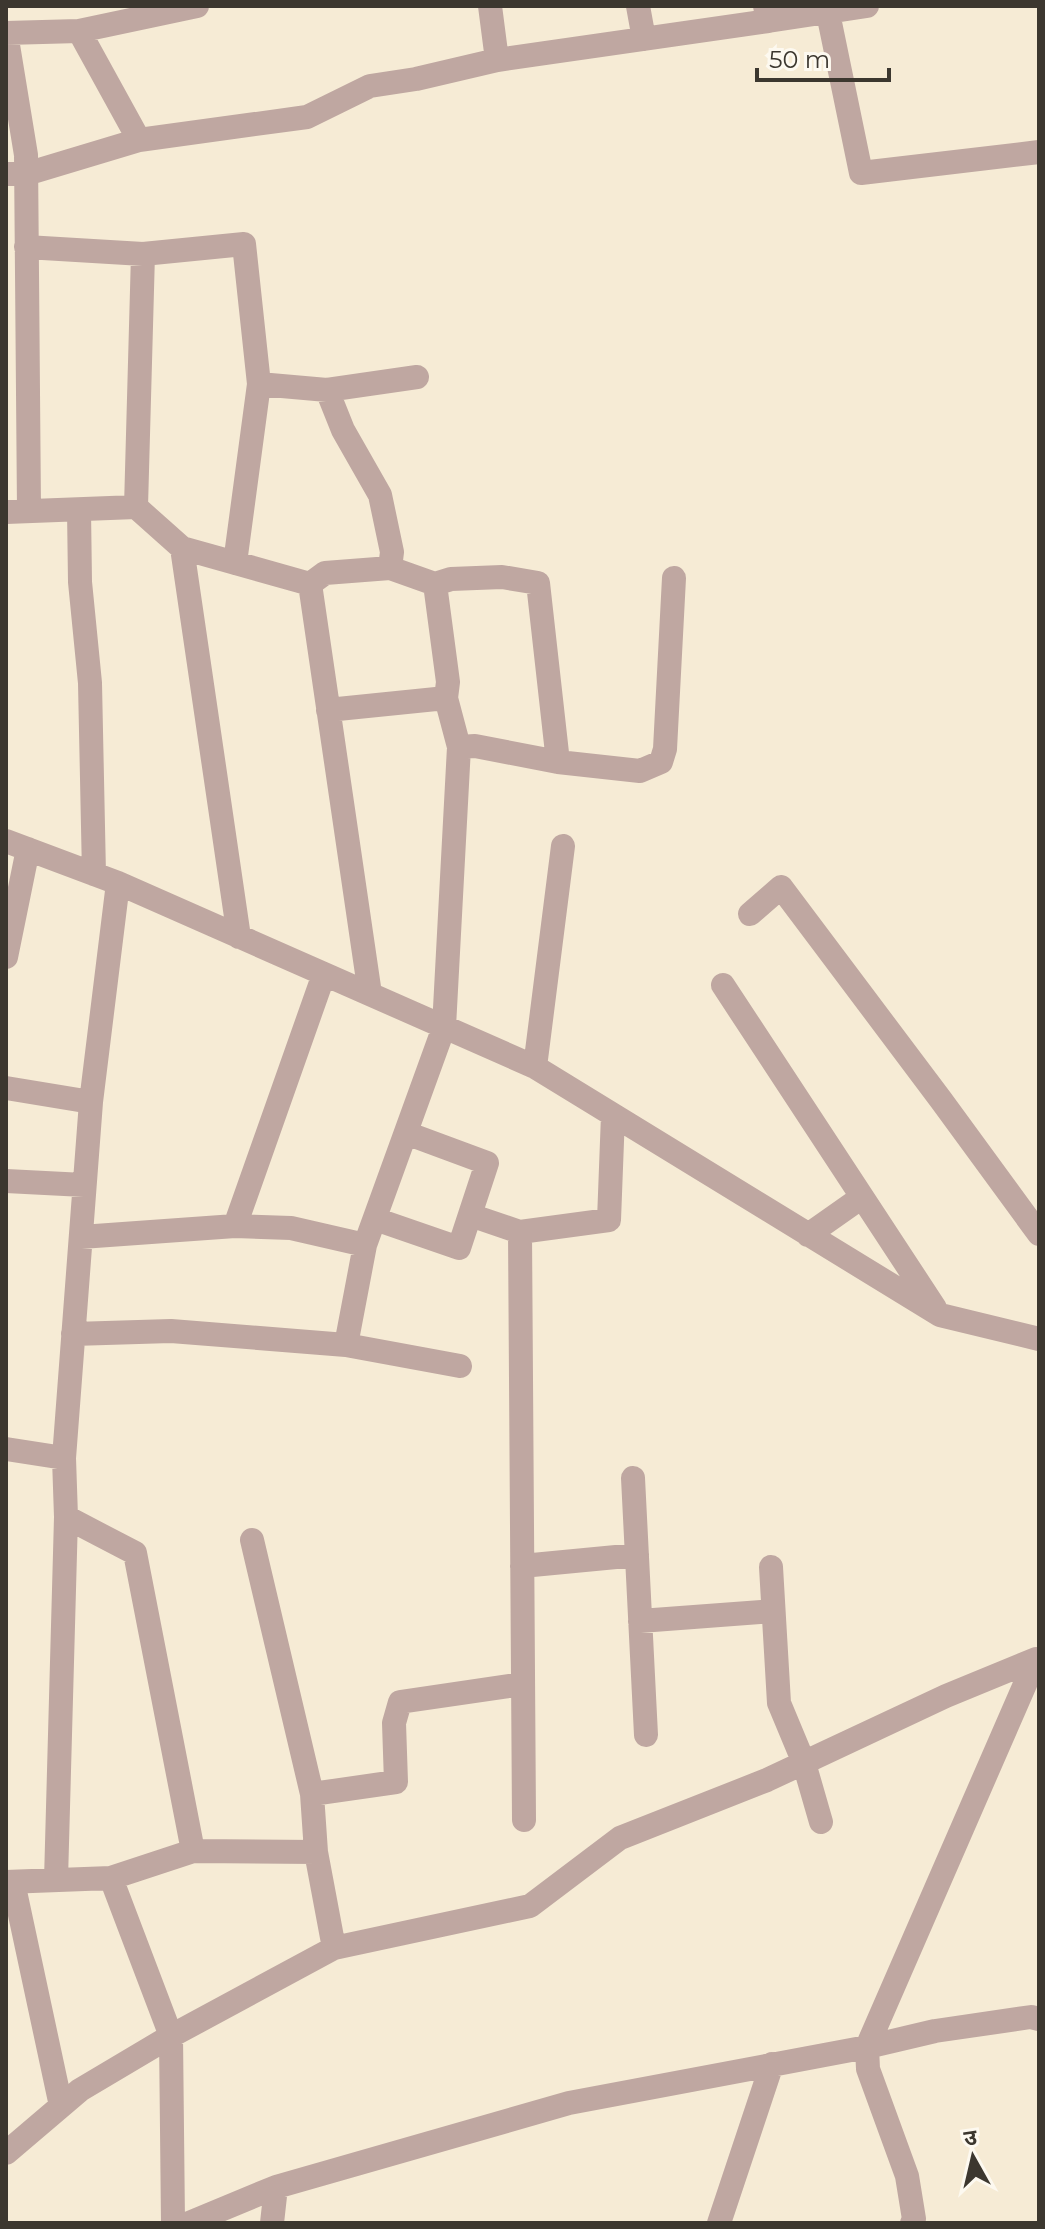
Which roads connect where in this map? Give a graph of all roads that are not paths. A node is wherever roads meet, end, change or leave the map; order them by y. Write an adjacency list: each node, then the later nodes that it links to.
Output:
1 (197, 6): 5 (street)
2 (490, 6): 10 (street)
3 (638, 6): 9 (street)
4 (867, 6): 6 (street)
5 (147, 12): 8 (street)
6 (828, 13): 7 (street); 12 (street)
7 (766, 14): 9 (street)
8 (79, 31): 11 (street); 13 (street)
9 (644, 39): 10 (street)
10 (497, 60): 11 (street)
11 (139, 140): 13 (street)
12 (1039, 152)
13 (16, 174): 14 (street)
14 (26, 247): 15 (street); 21 (street)
15 (143, 254): 17 (street); 19 (street)
16 (417, 377): 18 (street)
17 (259, 384): 18 (street); 23 (street)
18 (327, 390): 24 (street)
19 (136, 507): 20 (street); 22 (street)
20 (79, 510): 21 (street); 34 (street)
21 (17, 511)
22 (182, 548): 23 (street); 37 (street)
23 (235, 563): 26 (street)
24 (390, 568): 26 (street); 27 (street)
25 (674, 578): 31 (street)
26 (310, 584): 29 (street)
27 (435, 584): 28 (street); 31 (street)
28 (446, 698): 29 (street); 30 (street)
29 (328, 710): 41 (street)
30 (459, 747): 31 (street); 42 (street)
31 (558, 762)
32 (17, 845): 34 (street); 38 (street)
33 (563, 846): 43 (street)
34 (94, 874): 35 (street)
35 (118, 883): 37 (street); 45 (street)
36 (750, 914): 55 (street)
37 (239, 937): 39 (street)
38 (6, 957)
39 (324, 974): 41 (street); 53 (street)
40 (723, 985): 50 (street)
41 (370, 994): 42 (street)
42 (444, 1027): 43 (street); 47 (street)
43 (535, 1067): 46 (street)
44 (6, 1088): 45 (street)
45 (91, 1102): 49 (street)
46 (613, 1115): 54 (street); 56 (street)
47 (406, 1133): 51 (street); 52 (street)
48 (6, 1181): 49 (street)
49 (84, 1185): 57 (street)
50 (862, 1197): 56 (street); 59 (street)
51 (470, 1215): 52 (street); 54 (street)
52 (375, 1219): 58 (street)
53 (235, 1226): 57 (street); 58 (street)
54 (520, 1232): 70 (street)
55 (1039, 1234)
56 (808, 1235): 59 (street)
57 (81, 1237): 60 (street)
58 (365, 1245): 62 (street)
59 (940, 1315): 61 (street)
60 (73, 1334): 62 (street); 65 (street)
61 (1039, 1339)
62 (346, 1345): 63 (street)
63 (460, 1366)
64 (6, 1449): 65 (street)
65 (64, 1458): 67 (street)
66 (633, 1478): 69 (street)
67 (66, 1517): 81 (street); 84 (street)
68 (252, 1540): 78 (street)
69 (637, 1555): 70 (street); 73 (street)
70 (522, 1566): 75 (street)
71 (771, 1567): 72 (street)
72 (773, 1611): 73 (street); 77 (street)
73 (640, 1621): 76 (street)
74 (1038, 1657): 77 (street); 89 (street)
75 (523, 1684): 78 (street); 79 (street)
76 (646, 1735)
77 (804, 1763): 80 (street); 86 (street)
78 (312, 1794): 82 (street)
79 (524, 1820)
80 (821, 1822)
81 (193, 1851): 82 (street); 83 (street)
82 (316, 1852): 86 (street)
83 (111, 1878): 84 (street); 88 (street)
84 (56, 1880): 85 (street)
85 (10, 1882): 91 (street)
86 (334, 1948): 88 (street)
87 (1039, 2019): 89 (street)
88 (171, 2036): 91 (street); 95 (street)
89 (867, 2047): 90 (street); 94 (street)
90 (772, 2064): 93 (street); 98 (street)
91 (61, 2106): 92 (street)
92 (6, 2153)
93 (276, 2187): 96 (street); 97 (street)
94 (916, 2222)
95 (173, 2223)
96 (189, 2223)
97 (272, 2223)
98 (719, 2223)

